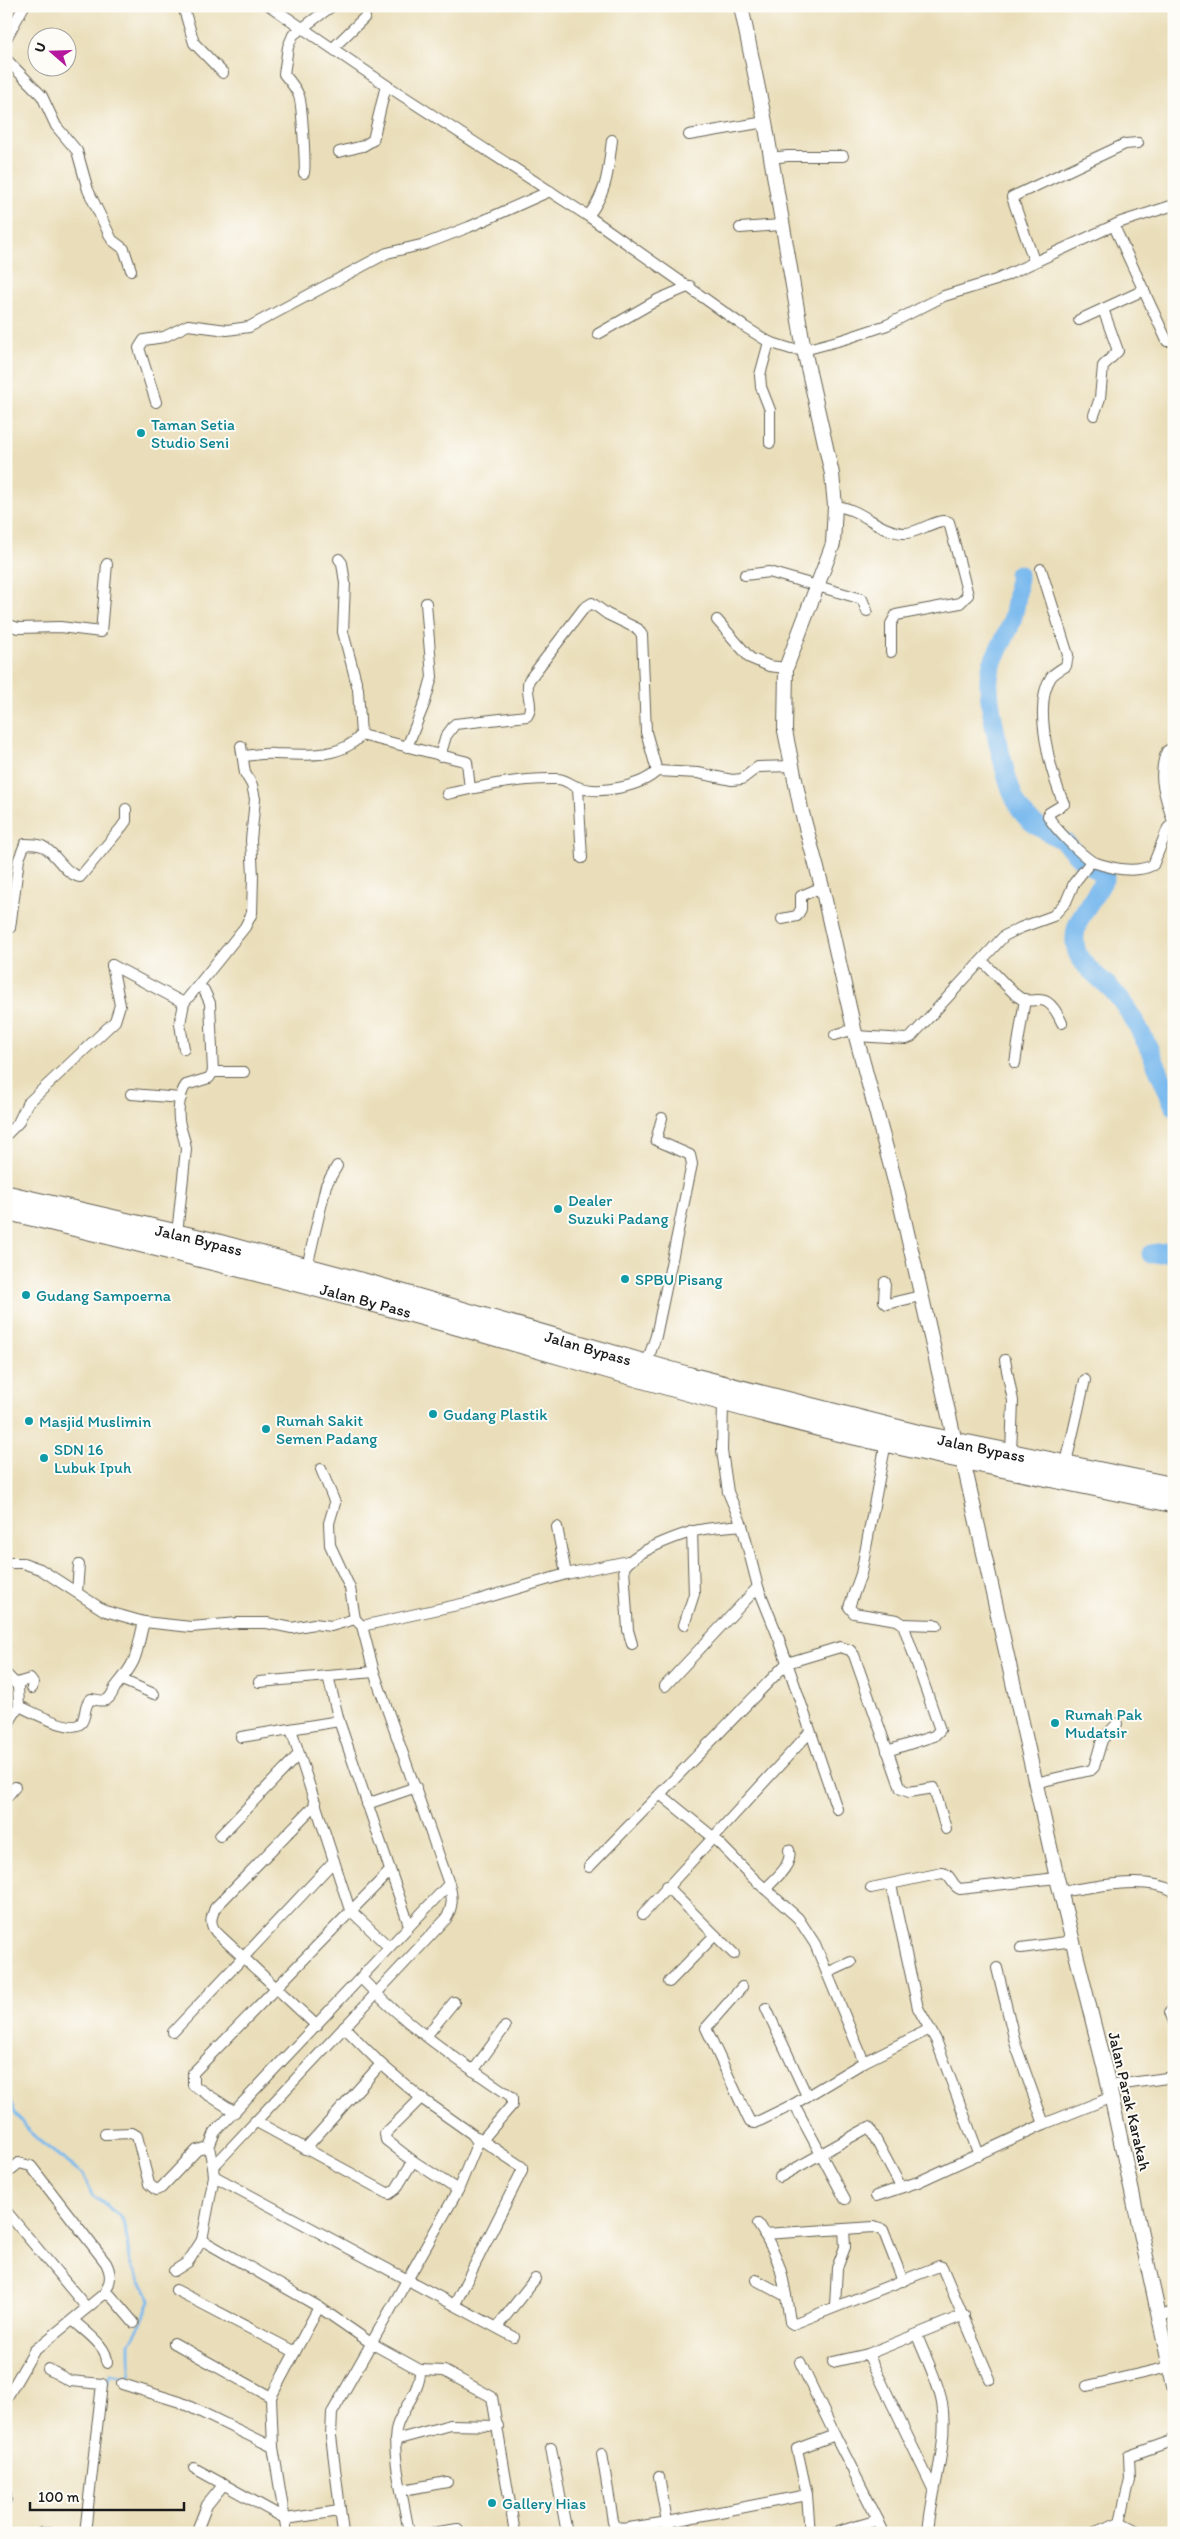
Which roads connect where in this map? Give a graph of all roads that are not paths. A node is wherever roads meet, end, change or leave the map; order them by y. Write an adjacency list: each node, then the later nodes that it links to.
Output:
1 (24, 6): 8 (street)
2 (183, 6): 11 (street)
3 (270, 6): 7 (street)
4 (332, 6): 7 (street)
5 (741, 6): 13 (street, Jalan Parak Karakah)
6 (365, 17): 9 (street)
7 (302, 27): 9 (street); 20 (street)
8 (6, 39)
9 (333, 48): 12 (street)
10 (6, 59): 28 (street)
11 (222, 73)
12 (386, 85): 17 (street); 21 (street)
13 (765, 122): 14 (street); 19 (street, Jalan Parak Karakah)
14 (689, 135)
15 (612, 140): 23 (street)
16 (1138, 143): 27 (street)
17 (339, 152)
18 (844, 156): 19 (street)
19 (770, 158): 24 (street, Jalan Parak Karakah)
20 (304, 173)
21 (550, 191): 23 (street); 37 (street)
22 (1174, 205): 25 (street)
23 (588, 216): 29 (street)
24 (782, 225): 26 (street); 36 (street, Jalan Parak Karakah)
25 (1114, 226): 27 (street); 30 (street)
26 (740, 228)
27 (1034, 261): 36 (street)
28 (131, 270)
29 (690, 286): 33 (street); 35 (street)
30 (1144, 290): 31 (street); 34 (street)
31 (1103, 309): 32 (street); 38 (street)
32 (1080, 320)
33 (598, 334)
34 (1167, 340)
35 (770, 342): 36 (street); 39 (street)
36 (804, 350): 40 (street, Jalan Parak Karakah)
37 (156, 402)
38 (1094, 415)
39 (770, 443)
40 (835, 506): 45 (street, Jalan Parak Karakah); 50 (street)
41 (339, 559): 52 (street)
42 (107, 564): 49 (street)
43 (1041, 569): 64 (street)
44 (745, 575): 45 (street)
45 (816, 585): 47 (street); 51 (street, Jalan Parak Karakah)
46 (426, 603): 53 (street)
47 (867, 611)
48 (716, 620): 51 (street)
49 (6, 624)
50 (891, 652)
51 (786, 668): 56 (street, Jalan Parak Karakah)
52 (361, 735): 53 (street); 71 (street)
53 (407, 747): 55 (street)
54 (1174, 747): 62 (street)
55 (440, 756): 57 (street); 59 (street)
56 (792, 766): 57 (street); 65 (street, Jalan Parak Karakah)
57 (657, 771): 58 (street)
58 (578, 788): 59 (street); 63 (street)
59 (470, 789): 60 (street)
60 (447, 794)
61 (126, 809): 67 (street)
62 (1174, 822): 64 (street)
63 (582, 858)
64 (1090, 864): 68 (street)
65 (822, 887): 66 (street); 73 (street, Jalan Parak Karakah)
66 (782, 919)
67 (6, 926)
68 (982, 961): 70 (street); 73 (street)
69 (204, 990): 77 (street)
70 (1026, 999): 72 (street); 76 (street)
71 (184, 1003): 75 (street); 82 (street)
72 (1062, 1023)
73 (855, 1033): 74 (street); 89 (street, Jalan Parak Karakah)
74 (835, 1035)
75 (184, 1049)
76 (1015, 1063)
77 (213, 1072): 78 (street); 80 (street)
78 (244, 1072)
79 (131, 1094): 80 (street)
80 (180, 1098): 86 (street)
81 (662, 1118): 91 (street)
82 (6, 1136)
83 (337, 1166): 87 (street)
84 (6, 1195): 86 (highway, Jalan Bypass)
85 (6, 1210): 87 (highway, Jalan By Pass)
86 (177, 1234): 87 (highway, Jalan Bypass)
87 (316, 1276): 91 (highway, Jalan Bypass); 93 (highway, Jalan By Pass)
88 (884, 1282): 89 (street)
89 (920, 1296): 95 (street, Jalan Parak Karakah)
90 (1005, 1360): 96 (street)
91 (646, 1365): 95 (highway, Jalan Bypass)
92 (1085, 1380): 98 (street)
93 (723, 1402): 94 (highway, Jalan Bypass); 102 (street)
94 (886, 1442): 97 (highway, Jalan Bypass); 113 (street)
95 (955, 1442): 96 (highway, Jalan Bypass); 97 (street, Jalan Parak Karakah)
96 (1012, 1453): 98 (highway, Jalan Bypass)
97 (963, 1460): 101 (highway, Jalan Bypass); 136 (street, Jalan Parak Karakah)
98 (1066, 1464): 100 (highway, Jalan Bypass)
99 (321, 1469): 112 (street)
100 (1174, 1487)
101 (1174, 1503)
102 (742, 1525): 104 (street); 109 (street)
103 (557, 1527): 108 (street)
104 (692, 1531): 105 (street); 114 (street)
105 (628, 1561): 108 (street); 116 (street)
106 (6, 1563): 110 (street)
107 (79, 1565): 110 (street)
108 (566, 1574): 112 (street)
109 (758, 1587): 117 (street); 124 (street)
110 (77, 1592): 111 (street)
111 (144, 1622): 112 (street); 121 (street)
112 (359, 1623): 118 (street)
113 (903, 1624): 115 (street); 134 (street)
114 (684, 1625)
115 (938, 1625)
116 (632, 1644)
117 (786, 1663): 132 (street); 134 (street); 139 (street)
118 (374, 1672): 120 (street); 138 (street)
119 (6, 1674): 123 (street)
120 (328, 1676): 122 (street); 128 (street)
121 (122, 1680): 126 (street); 127 (street)
122 (259, 1682)
123 (17, 1683): 125 (street); 127 (street)
124 (665, 1686)
125 (32, 1688)
126 (154, 1694)
127 (20, 1706): 130 (street)
128 (339, 1721): 131 (street); 142 (street)
129 (1117, 1724): 136 (street)
130 (6, 1727)
131 (291, 1729): 133 (street); 135 (street)
132 (810, 1732): 143 (street); 146 (street)
133 (241, 1737)
134 (887, 1751): 144 (street)
135 (298, 1755): 141 (street); 145 (street)
136 (1035, 1783): 151 (street, Jalan Parak Karakah)
137 (15, 1787): 140 (street)
138 (416, 1787): 142 (street); 152 (street)
139 (660, 1794): 146 (street); 149 (street)
140 (6, 1798)
141 (316, 1804): 148 (street); 167 (street)
142 (367, 1804): 150 (street)
143 (837, 1809)
144 (946, 1829)
145 (220, 1836)
146 (714, 1838): 154 (street); 156 (street)
147 (789, 1850): 156 (street)
148 (334, 1861): 159 (street); 167 (street)
149 (589, 1867)
150 (390, 1871): 159 (street); 161 (street)
151 (1056, 1878): 153 (street); 158 (street, Jalan Parak Karakah)
152 (449, 1884): 161 (street); 175 (street)
153 (891, 1885): 155 (street); 181 (street)
154 (666, 1886): 160 (street); 162 (street)
155 (871, 1888)
156 (765, 1889): 170 (street)
157 (1174, 1891): 158 (street)
158 (1060, 1892): 163 (street, Jalan Parak Karakah)
159 (350, 1910): 164 (street); 174 (street)
160 (643, 1914)
161 (409, 1925): 164 (street)
162 (715, 1935): 166 (street); 172 (street)
163 (1073, 1941): 165 (street); 188 (street, Jalan Parak Karakah)
164 (389, 1947): 171 (street)
165 (1021, 1948)
166 (734, 1954)
167 (244, 1956): 174 (street); 182 (street)
168 (851, 1962): 170 (street)
169 (996, 1968): 194 (street)
170 (827, 1973): 184 (street)
171 (362, 1979): 175 (street); 178 (street)
172 (669, 1982)
173 (742, 1987): 191 (street)
174 (277, 1989): 178 (street); 192 (street)
175 (376, 1994): 179 (street); 183 (street)
176 (454, 2002): 183 (street)
177 (766, 2008): 189 (street)
178 (317, 2026): 192 (street)
179 (344, 2027): 185 (street); 193 (street)
180 (505, 2027): 186 (street)
181 (930, 2029): 184 (street); 201 (street)
182 (173, 2032)
183 (427, 2035): 186 (street)
184 (864, 2062): 189 (street)
185 (381, 2064): 190 (street); 199 (street)
186 (472, 2071): 197 (street)
187 (1174, 2078): 188 (street)
188 (1111, 2092): 194 (street); 229 (street, Jalan Parak Karakah)
189 (807, 2096): 191 (street)
190 (421, 2098): 196 (street); 202 (street)
191 (794, 2104): 200 (street)
192 (235, 2112): 198 (street)
193 (255, 2121): 199 (street); 203 (street)
194 (1044, 2124): 201 (street)
195 (105, 2134): 198 (street)
196 (472, 2134): 197 (street); 207 (street)
197 (482, 2140): 223 (street)
198 (208, 2146): 203 (street)
199 (305, 2149): 202 (street)
200 (821, 2154): 205 (street); 206 (street); 209 (street)
201 (979, 2154): 206 (street)
202 (413, 2161): 207 (street)
203 (213, 2172): 214 (street); 216 (street)
204 (6, 2174): 221 (street)
205 (780, 2177)
206 (902, 2187): 208 (street)
207 (458, 2190): 216 (street)
208 (876, 2196)
209 (845, 2199)
210 (6, 2211): 226 (street)
211 (758, 2224): 213 (street)
212 (844, 2229): 213 (street); 219 (street); 224 (street)
213 (764, 2234): 222 (street)
214 (202, 2240): 215 (street); 225 (street)
215 (174, 2271)
216 (406, 2278): 223 (street); 236 (street)
217 (534, 2279): 232 (street)
218 (756, 2280): 222 (street)
219 (902, 2281): 224 (street); 228 (street)
220 (176, 2290): 237 (street)
221 (104, 2294): 226 (street); 231 (street)
222 (786, 2296): 224 (street)
223 (455, 2304): 232 (street)
224 (836, 2306)
225 (319, 2307): 236 (street); 237 (street)
226 (87, 2308): 230 (street)
227 (1174, 2311): 229 (street)
228 (964, 2314): 233 (street); 245 (street)
229 (1160, 2317): 242 (street, Jalan Parak Karakah)
230 (73, 2320): 241 (street); 250 (street)
231 (134, 2322)
232 (497, 2327): 234 (street)
233 (917, 2335): 238 (street); 262 (street)
234 (514, 2337)
235 (174, 2343): 249 (street)
236 (371, 2343): 244 (street); 267 (street)
237 (295, 2352): 249 (street)
238 (868, 2354): 240 (street); 262 (street)
239 (800, 2362): 252 (street)
240 (833, 2362)
241 (107, 2363)
242 (1169, 2367): 247 (street); 248 (street, Jalan Parak Karakah)
243 (48, 2369): 275 (street)
244 (420, 2370): 251 (street); 253 (street)
245 (990, 2379)
246 (122, 2384): 255 (street)
247 (1087, 2386)
248 (1174, 2386)
249 (271, 2397): 255 (street)
250 (6, 2399)
251 (498, 2426): 253 (street); 281 (street)
252 (835, 2435): 265 (street); 269 (street)
253 (395, 2440): 263 (street)
254 (1174, 2440): 270 (street)
255 (273, 2447): 268 (street)
256 (552, 2448): 282 (street)
257 (602, 2454): 271 (street)
258 (194, 2468): 261 (street)
259 (659, 2477): 271 (street)
260 (446, 2482): 263 (street)
261 (224, 2484): 268 (street); 276 (street)
262 (933, 2489): 286 (street)
263 (403, 2490): 279 (street)
264 (6, 2494): 266 (street)
265 (807, 2495): 271 (street); 283 (street)
266 (6, 2500)
267 (339, 2511): 268 (street); 278 (street)
268 (286, 2519): 277 (street)
269 (878, 2520): 284 (street); 285 (street)
270 (1120, 2522): 287 (street); 288 (street)
271 (668, 2528)
272 (458, 2529): 280 (street)
273 (42, 2533): 274 (street)
274 (49, 2533)
275 (85, 2533)
276 (196, 2533)
277 (287, 2533)
278 (342, 2533)
279 (409, 2533)
280 (431, 2533)
281 (516, 2533)
282 (567, 2533)
283 (810, 2533)
284 (834, 2533)
285 (884, 2533)
286 (928, 2533)
287 (1093, 2533)
288 (1141, 2533)

